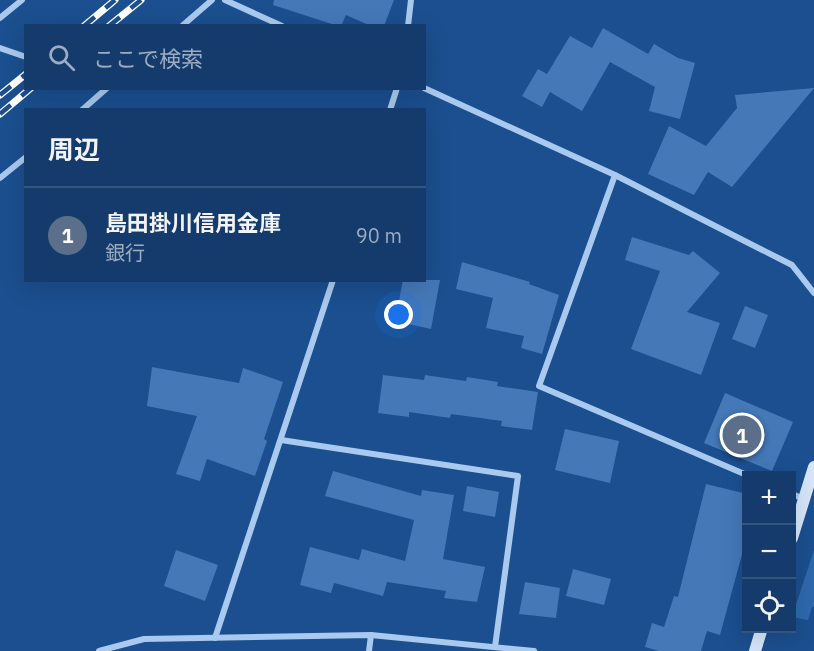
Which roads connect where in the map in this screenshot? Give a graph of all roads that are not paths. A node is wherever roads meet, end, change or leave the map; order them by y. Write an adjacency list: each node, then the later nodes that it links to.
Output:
1 (22, 0): 5 (street)
2 (212, 0): 6 (street)
3 (225, 0): 7 (street)
4 (411, 0): 8 (street)
5 (0, 18)
6 (184, 24)
7 (278, 24)
8 (408, 24)
9 (0, 48): 10 (street)
10 (24, 56)
11 (426, 89): 17 (street)
12 (104, 90): 14 (street)
13 (396, 90): 15 (street)
14 (84, 108)
15 (391, 108)
16 (24, 159): 18 (street)
17 (615, 175): 20 (street); 23 (street)
18 (0, 178)
19 (332, 282): 21 (street)
20 (814, 293)
21 (280, 440): 29 (street); 30 (street)
22 (814, 467): 25 (main road)
23 (742, 473)
24 (796, 496): 25 (street)
25 (804, 499): 26 (main road)
26 (796, 525)
27 (760, 633): 34 (main road)
28 (371, 636): 29 (street); 30 (street); 32 (street)
29 (215, 638): 31 (street)
30 (495, 647): 33 (street)
31 (99, 651)
32 (369, 651)
33 (534, 651)
34 (755, 651)

